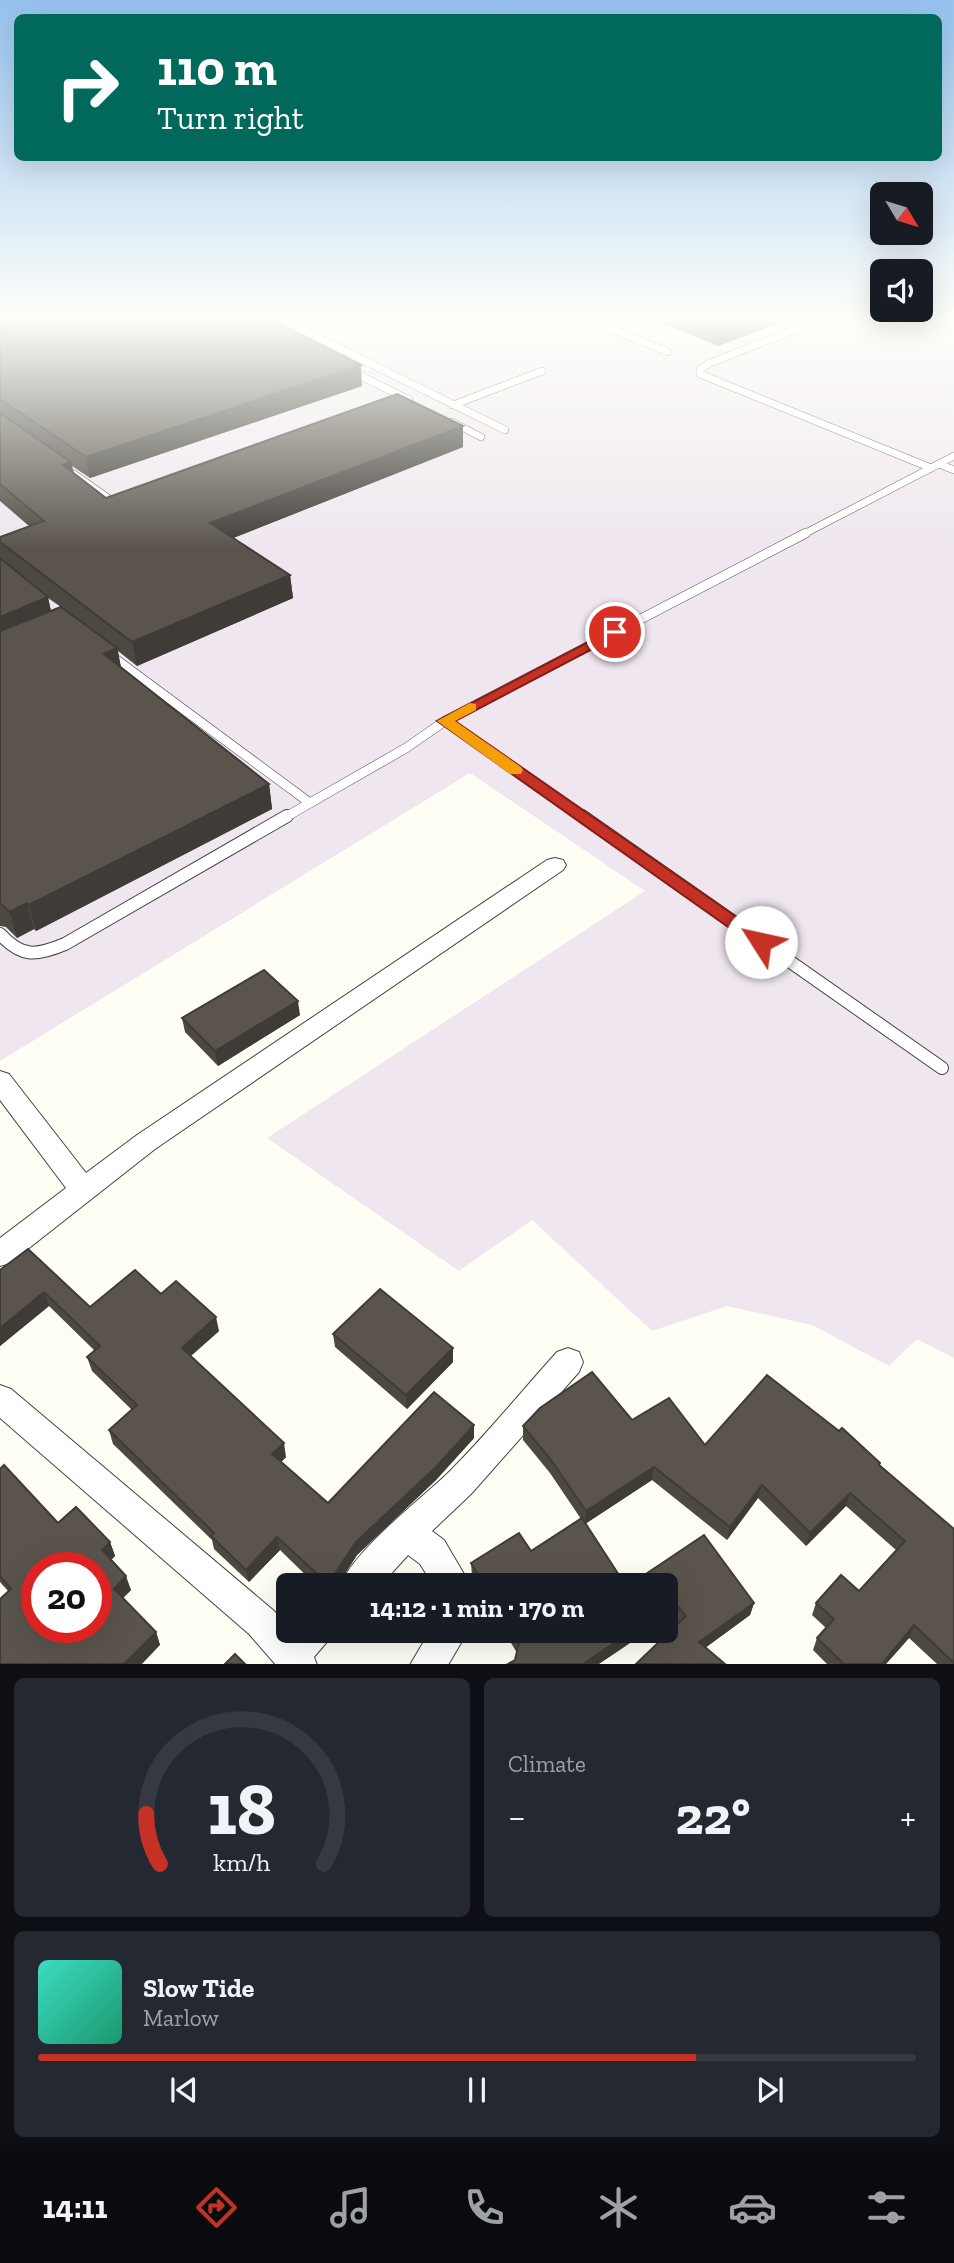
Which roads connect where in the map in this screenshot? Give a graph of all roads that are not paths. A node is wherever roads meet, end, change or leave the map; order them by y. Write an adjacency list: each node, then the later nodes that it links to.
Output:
1 (395, 394): 6 (lane)
2 (430, 394): 5 (lane)
3 (483, 394): 5 (lane)
4 (745, 394): 11 (lane)
5 (453, 405): 8 (lane)
6 (422, 407)
7 (445, 419): 9 (lane)
8 (505, 430)
9 (481, 437)
10 (954, 456): 11 (lane)
11 (935, 466): 12 (lane); 16 (lane)
12 (954, 470)
13 (70, 471): 14 (lane)
14 (125, 510)
15 (99, 647): 17 (lane)
16 (445, 721): 17 (lane); 20 (lane)
17 (310, 803): 19 (lane)
18 (555, 865): 22 (street)
19 (0, 934)
20 (942, 1068)
21 (0, 1081): 22 (street)
22 (83, 1189): 23 (street)
23 (0, 1254)
24 (568, 1362): 26 (street)
25 (0, 1399): 30 (street)
26 (406, 1533): 27 (street); 28 (street)
27 (369, 1573)
28 (446, 1573)
29 (442, 1643): 31 (street)
30 (302, 1650)
31 (427, 1664)

